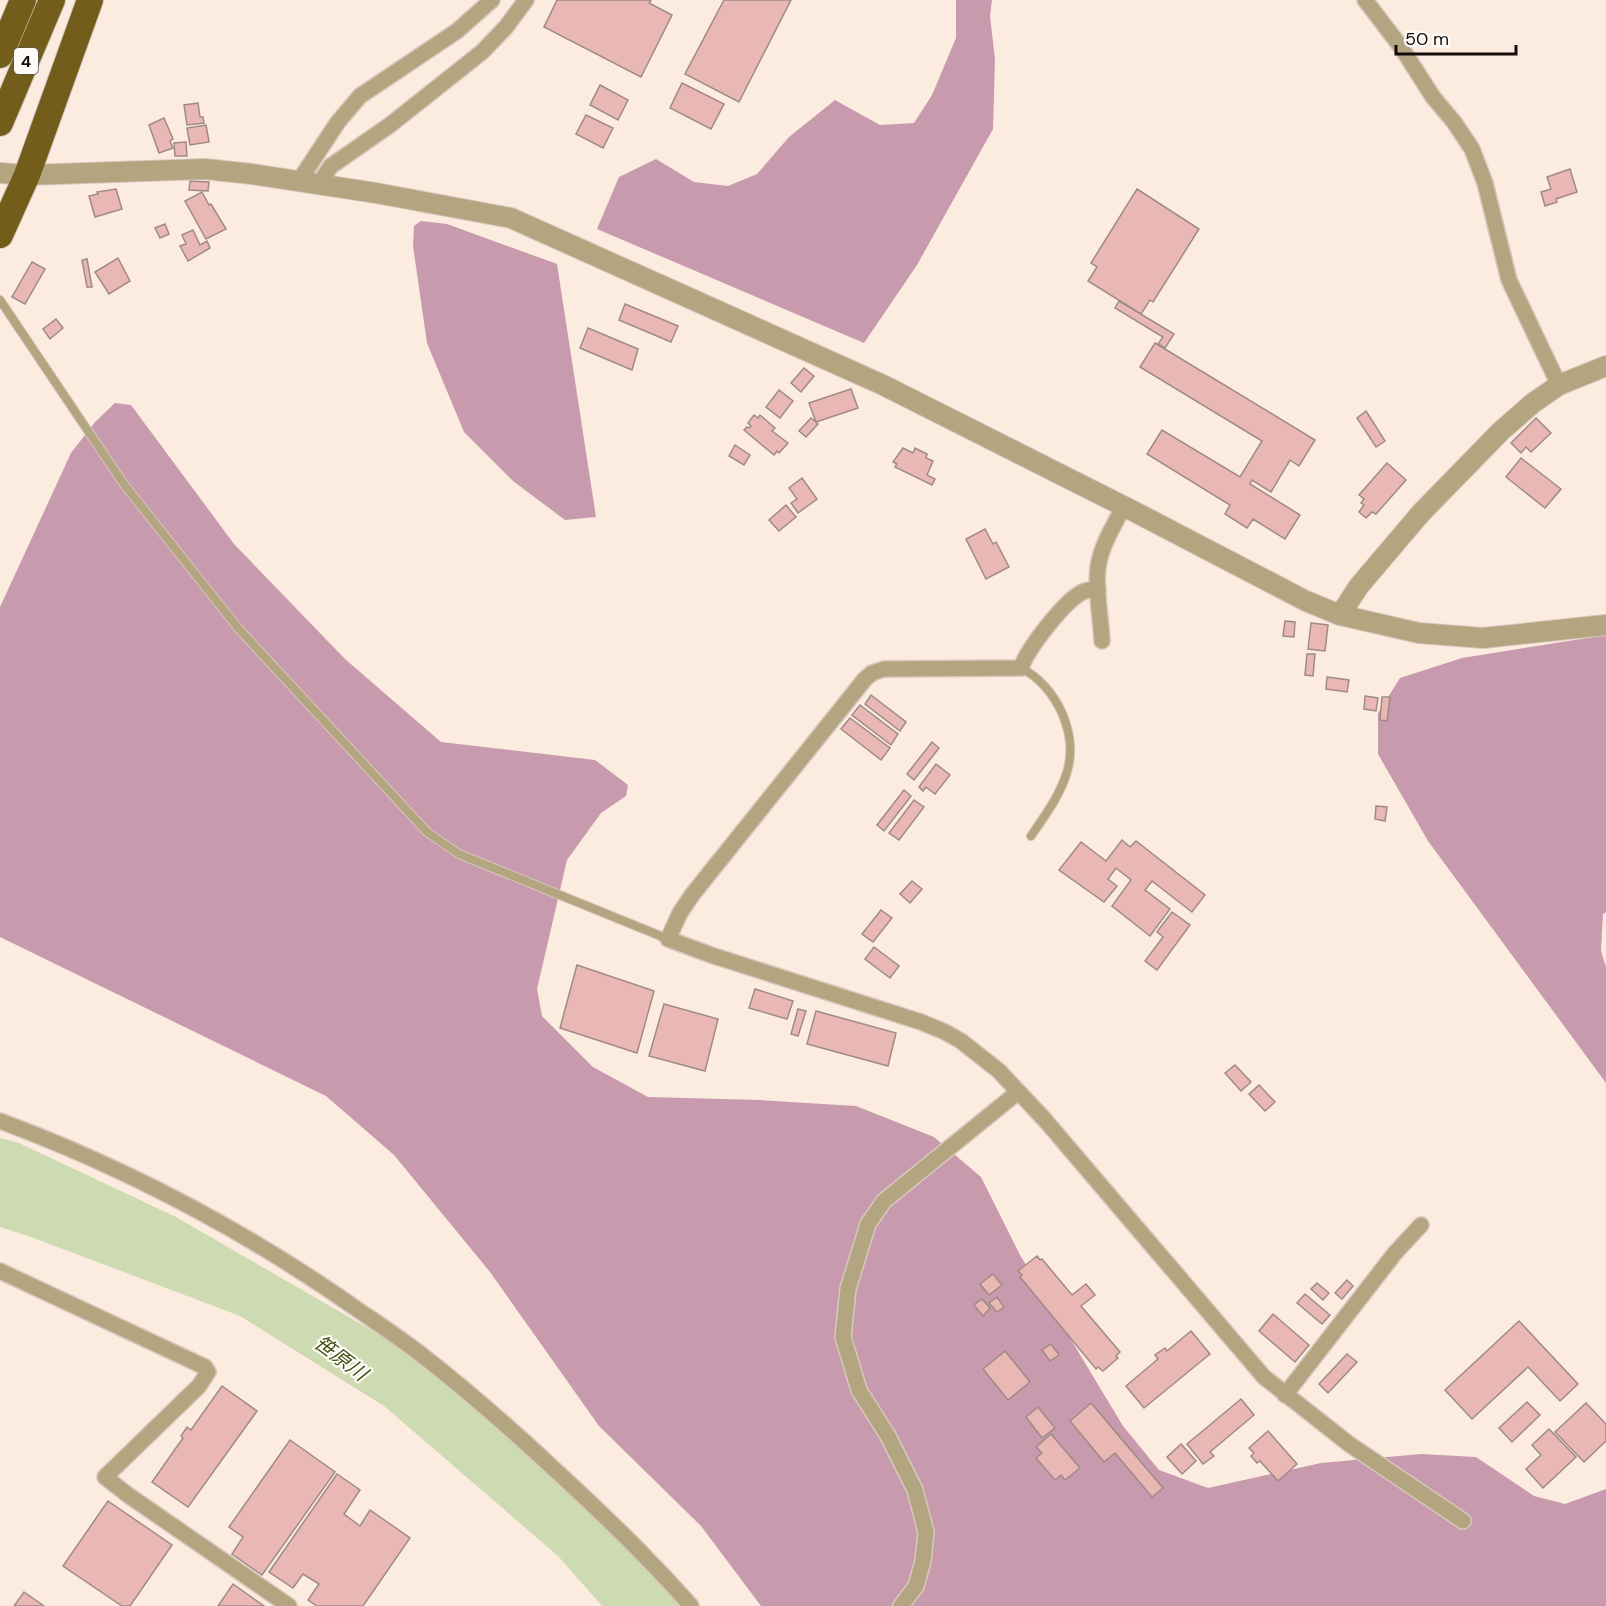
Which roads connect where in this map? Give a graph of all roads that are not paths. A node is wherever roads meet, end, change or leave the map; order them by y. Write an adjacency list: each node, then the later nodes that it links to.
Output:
1 (23, 0): 7 (highway, 4)
2 (52, 0): 8 (highway, 4)
3 (90, 0): 10 (highway)
4 (492, 0): 11 (street)
5 (526, 0): 12 (street)
6 (1365, 0): 16 (street)
7 (0, 55)
8 (0, 123)
9 (0, 173): 10 (street)
10 (27, 175): 11 (street); 13 (highway)
11 (299, 181): 12 (street)
12 (322, 184): 17 (street)
13 (0, 235)
14 (0, 300): 24 (lane)
15 (1606, 366): 16 (street)
16 (1559, 385): 19 (street)
17 (1124, 506): 18 (street); 19 (street)
18 (1098, 589): 21 (street); 22 (street)
19 (1340, 615): 20 (street)
20 (1606, 625)
21 (1102, 641)
22 (1021, 668): 23 (lane); 24 (street)
23 (1031, 836)
24 (668, 939): 25 (street)
25 (1018, 1092): 29 (street); 33 (street)
26 (0, 1121): 32 (street)
27 (1421, 1225): 29 (street)
28 (0, 1270): 31 (street)
29 (1285, 1395): 30 (street)
30 (1463, 1521)
31 (289, 1606)
32 (691, 1606)
33 (902, 1606)

